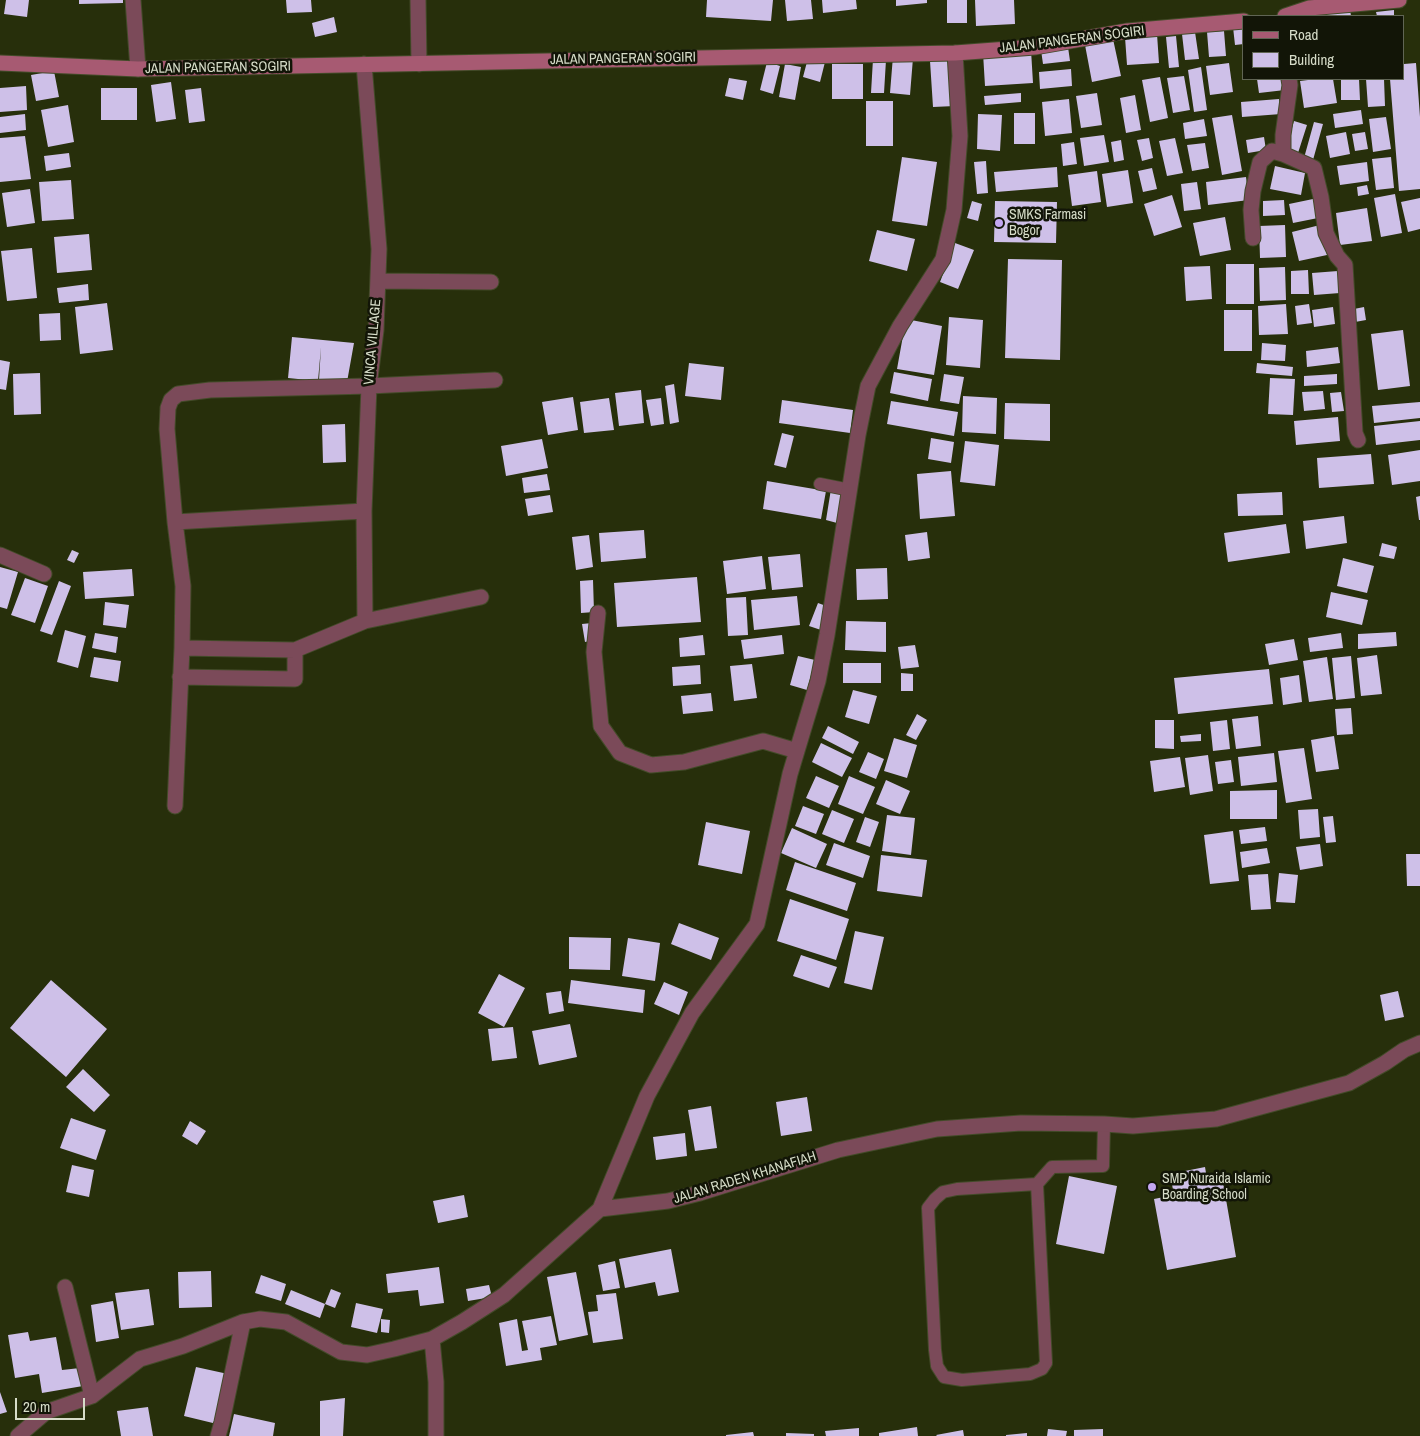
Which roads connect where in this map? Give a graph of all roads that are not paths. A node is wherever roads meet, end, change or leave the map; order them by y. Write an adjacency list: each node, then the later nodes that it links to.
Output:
1 (134, 0): 10 (street)
2 (418, 0): 9 (street)
3 (1398, 0): 4 (street)
4 (1288, 15)
5 (1242, 21): 6 (street, JALAN PANGERAN SOGIRI)
6 (955, 53): 9 (street, JALAN PANGERAN SOGIRI); 20 (street)
7 (0, 63): 10 (street, JALAN PANGERAN SOGIRI)
8 (364, 64): 9 (street, JALAN PANGERAN SOGIRI); 10 (street, JALAN PANGERAN SOGIRI); 14 (street, VINCA VILLAGE)
9 (419, 64)
10 (138, 69)
11 (1289, 80): 12 (street)
12 (1283, 154): 13 (street); 18 (street)
13 (1253, 238)
14 (378, 281): 15 (street); 17 (street, VINCA VILLAGE)
15 (491, 282)
16 (495, 380): 17 (street)
17 (369, 386): 21 (street, VINCA VILLAGE); 22 (street)
18 (1358, 440)
19 (820, 484): 20 (lane)
20 (850, 490): 31 (street)
21 (364, 511): 22 (street); 27 (street, VINCA VILLAGE)
22 (174, 522): 28 (street)
23 (0, 556): 24 (street)
24 (44, 574)
25 (481, 598): 27 (street)
26 (598, 613): 31 (street)
27 (365, 621): 29 (street)
28 (182, 648): 29 (street); 30 (street)
29 (295, 650): 30 (street)
30 (180, 677): 32 (street)
31 (797, 751): 36 (street)
32 (175, 806)
33 (1420, 1043): 34 (street, JALAN RADEN KHANAFIAH)
34 (1104, 1124): 35 (lane); 36 (street, JALAN RADEN KHANAFIAH)
35 (1037, 1184): 35 (lane)
36 (600, 1209): 39 (street)
37 (65, 1287): 40 (street)
38 (243, 1322): 39 (street); 40 (street); 42 (street)
39 (432, 1339): 43 (street)
40 (92, 1396): 41 (street)
41 (18, 1436)
42 (218, 1436)
43 (436, 1436)

